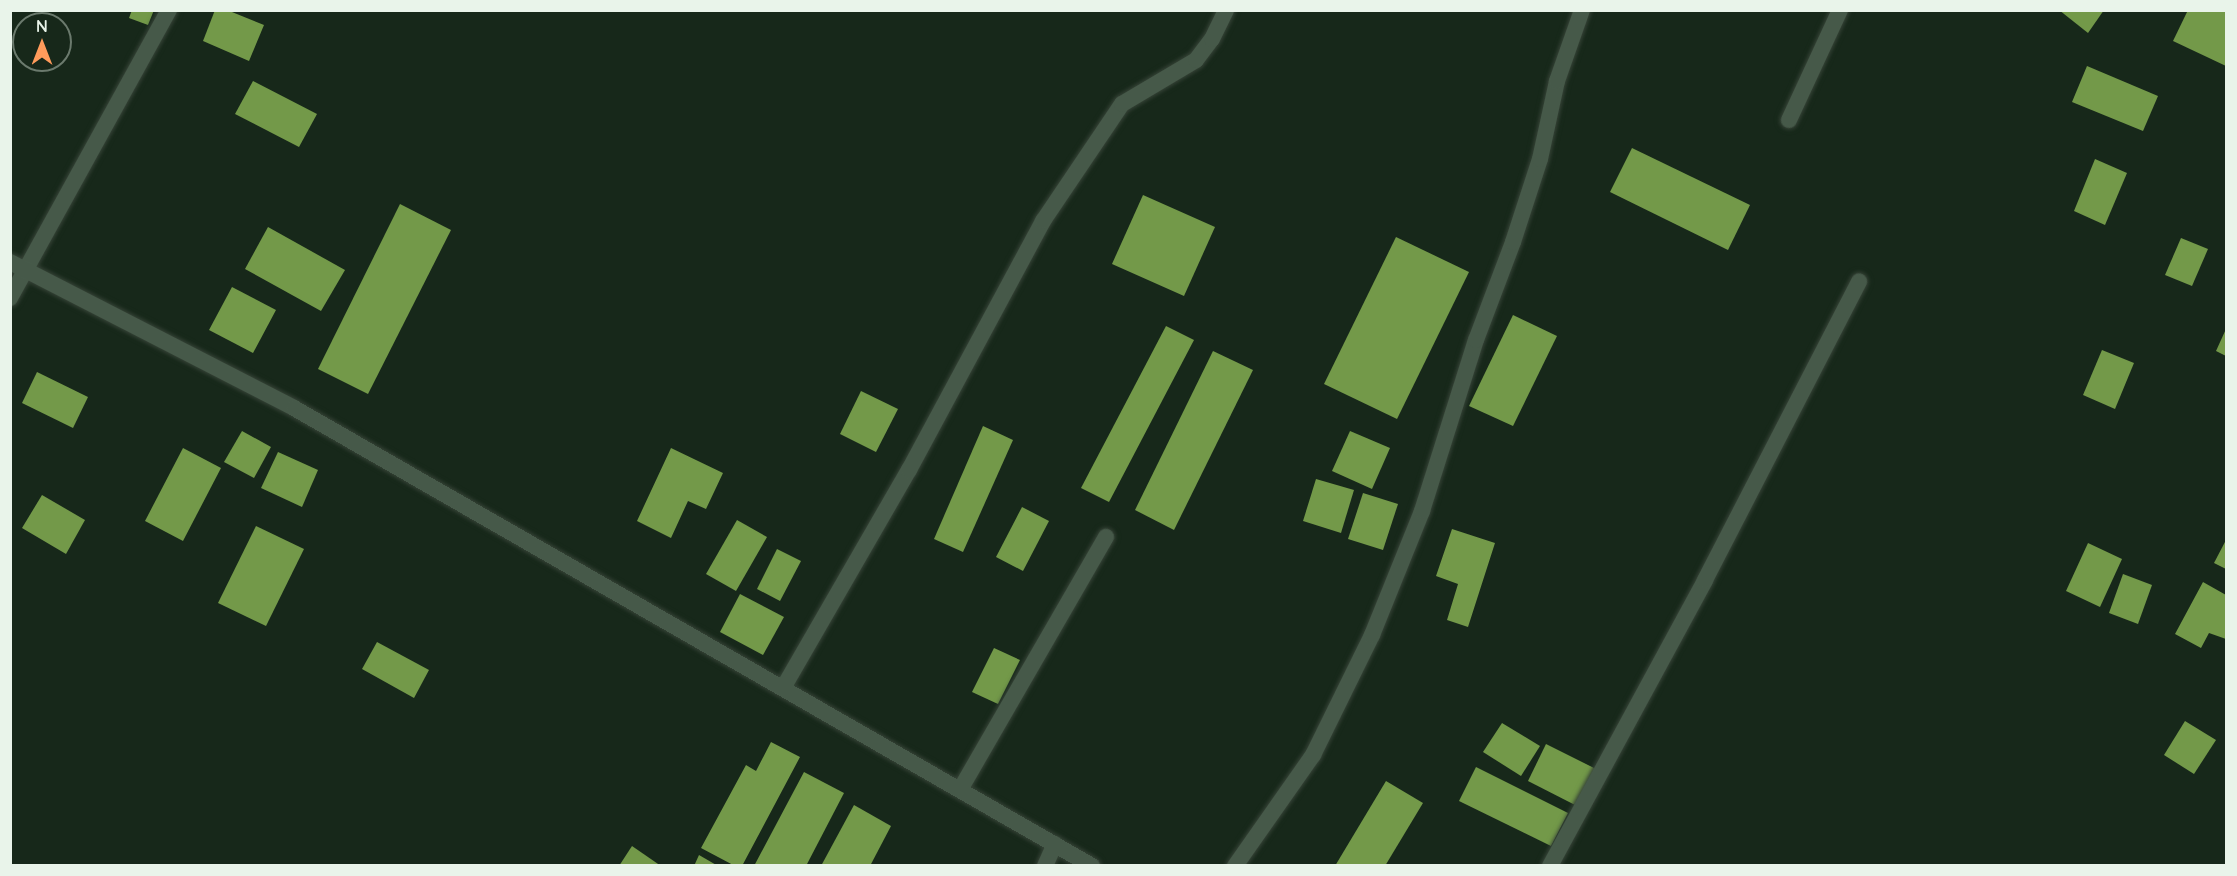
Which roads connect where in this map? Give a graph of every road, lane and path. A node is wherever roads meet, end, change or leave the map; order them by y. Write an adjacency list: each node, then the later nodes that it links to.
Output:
1 (169, 10): 7 (street)
2 (1226, 10): 11 (street)
3 (1582, 10): 16 (street)
4 (1840, 10): 5 (street)
5 (1789, 120)
6 (10, 262): 7 (street)
7 (26, 270): 9 (street); 11 (street)
8 (1859, 281): 17 (street)
9 (10, 298)
10 (1106, 537): 12 (street)
11 (783, 688): 12 (street)
12 (961, 788): 13 (street)
13 (1055, 844): 14 (street); 15 (street)
14 (1045, 866)
15 (1092, 866)
16 (1235, 866)
17 (1550, 866)

